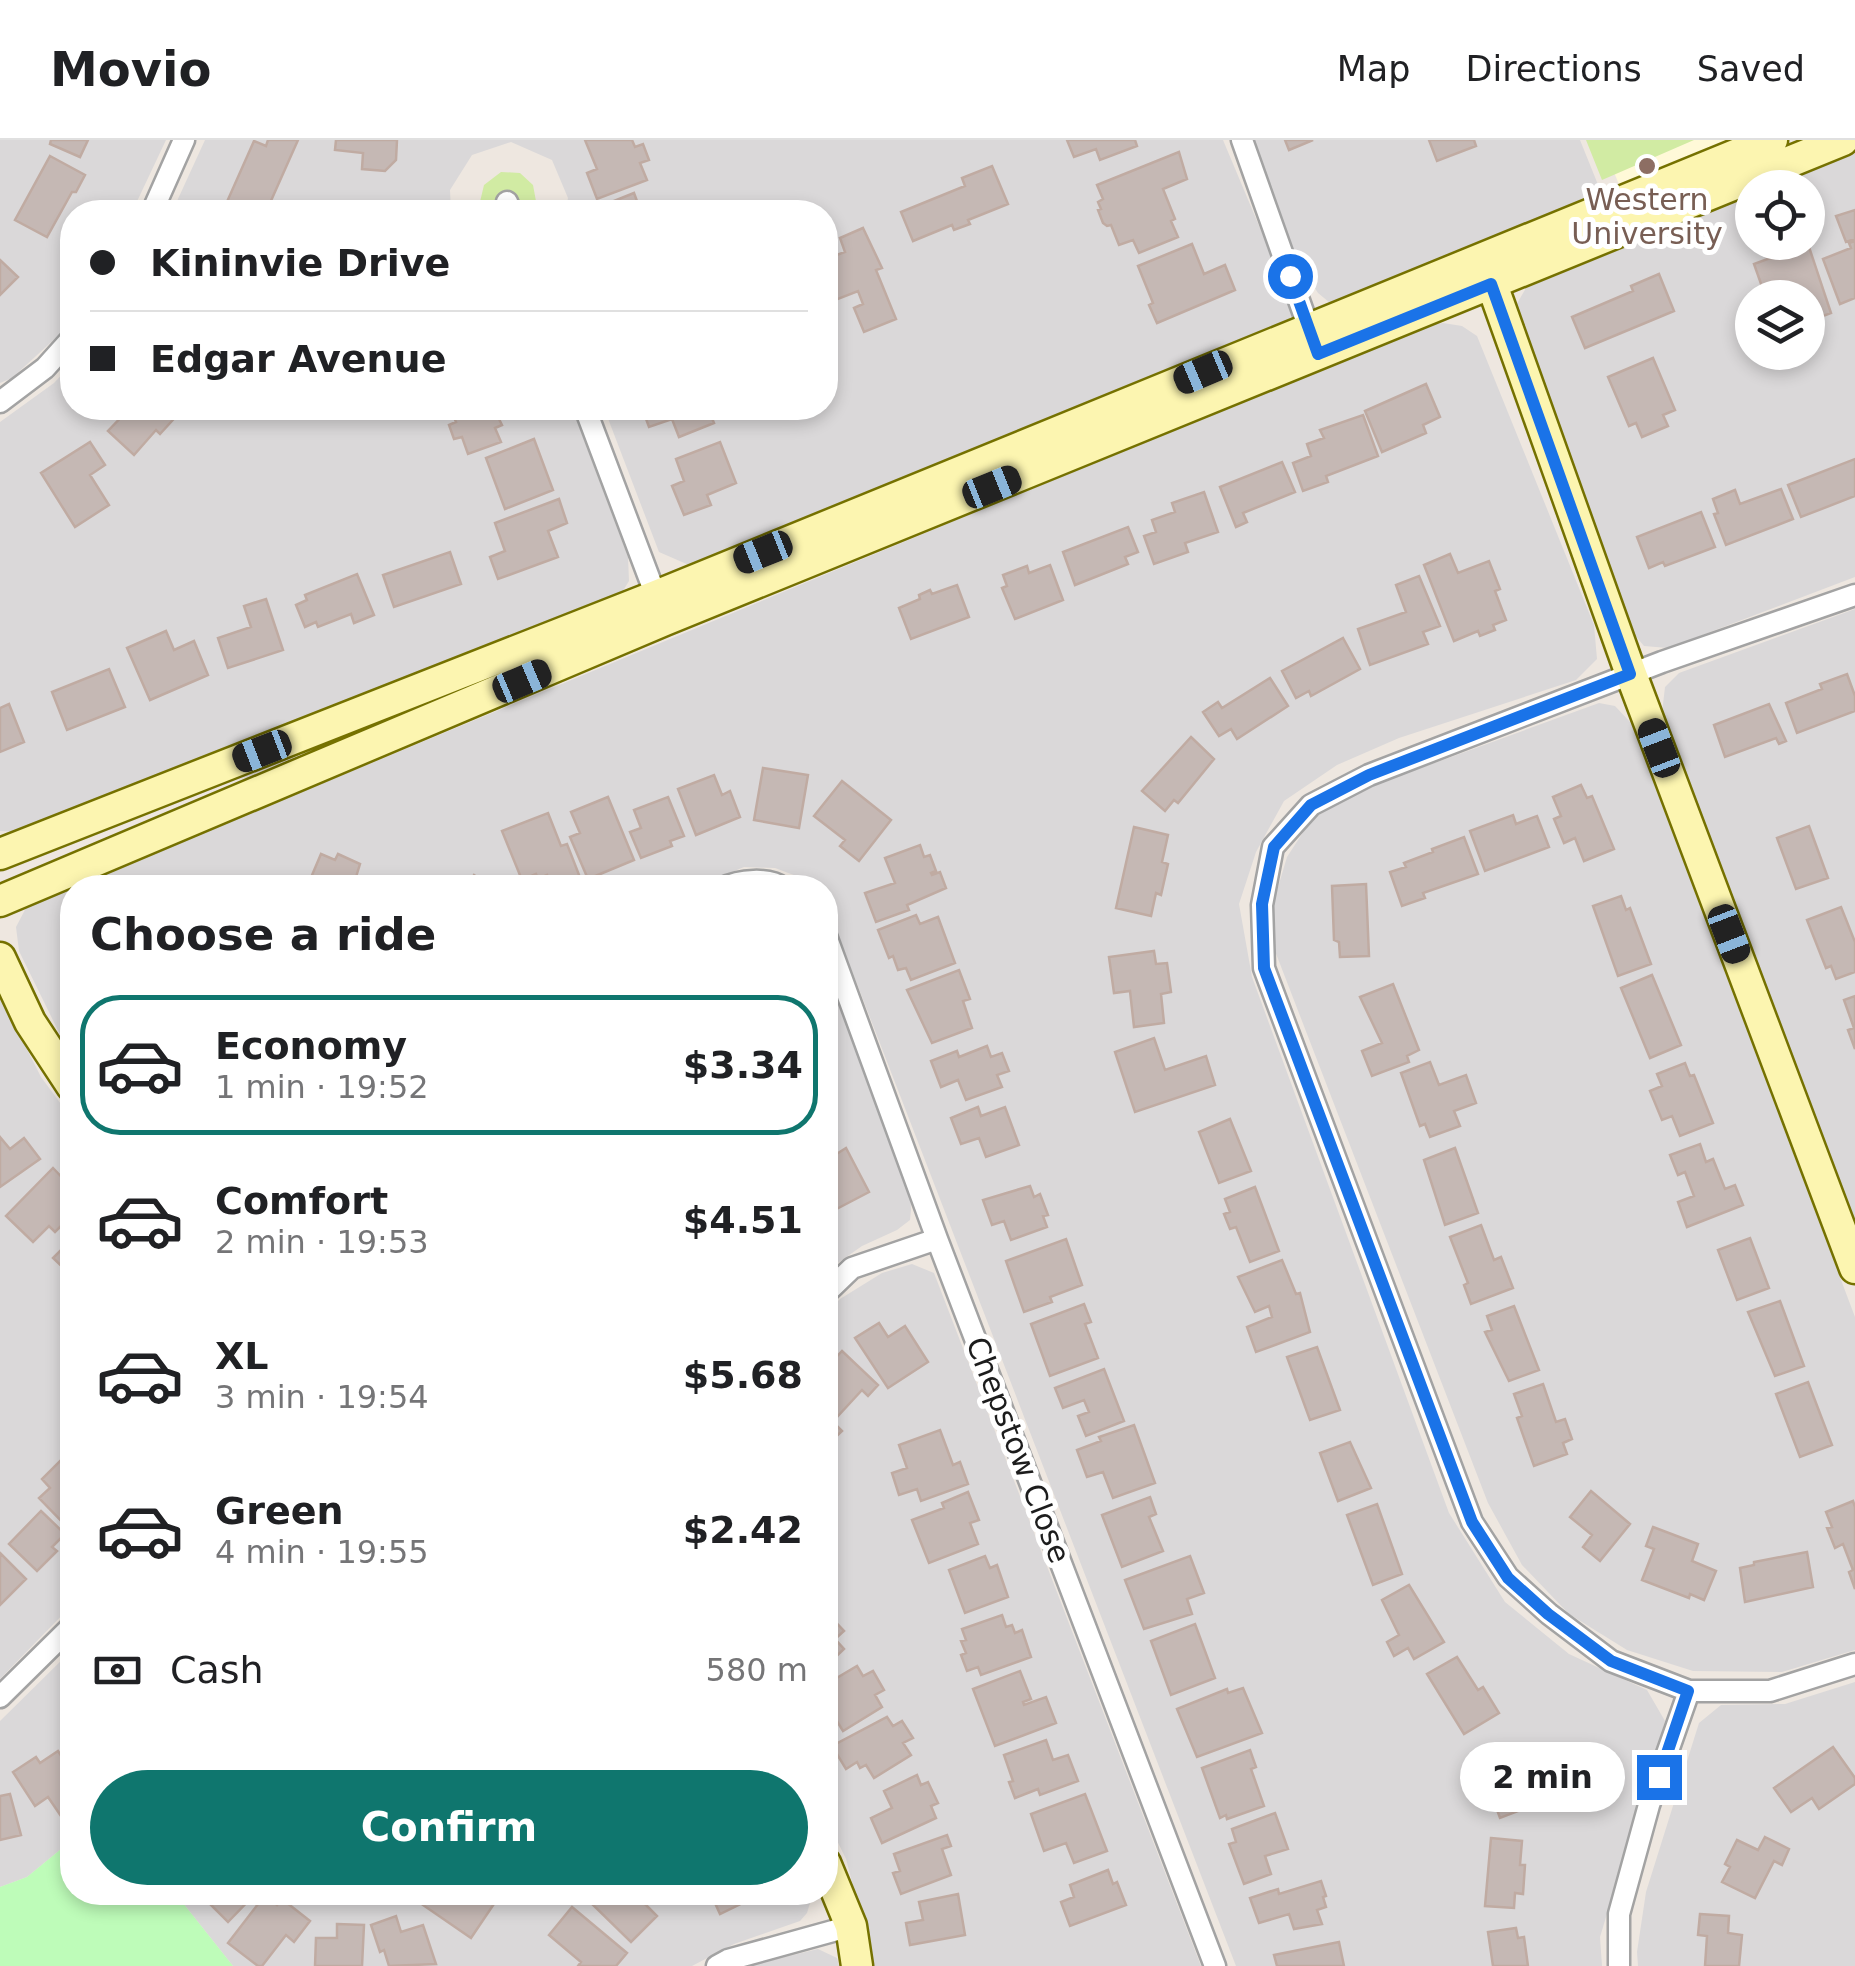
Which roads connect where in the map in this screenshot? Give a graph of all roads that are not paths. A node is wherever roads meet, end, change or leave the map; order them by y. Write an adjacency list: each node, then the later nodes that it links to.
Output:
1 (184, 140): 5 (street)
2 (1242, 140): 7 (street)
3 (1772, 140): 6 (main road)
4 (1843, 140): 6 (main road)
5 (157, 200)
6 (1487, 271): 7 (main road); 13 (main road)
7 (1313, 341): 12 (main road)
8 (60, 351): 9 (street)
9 (0, 402)
10 (590, 420): 12 (street)
11 (1855, 594): 13 (street)
12 (661, 608): 14 (main road); 15 (main road)
13 (1630, 674): 20 (main road); 24 (street)
14 (0, 854)
15 (0, 901)
16 (0, 958): 18 (main road)
17 (838, 968): 19 (street, Chepstow Close)
18 (60, 1068)
19 (937, 1238): 21 (street); 30 (street, Chepstow Close)
20 (1855, 1268)
21 (838, 1281)
22 (60, 1638): 25 (street)
23 (1855, 1664): 24 (street)
24 (1688, 1691): 31 (street)
25 (0, 1697)
26 (838, 1896): 27 (main road)
27 (850, 1926): 28 (street); 29 (main road)
28 (717, 1966)
29 (857, 1966)
30 (1215, 1966)
31 (1618, 1966)

